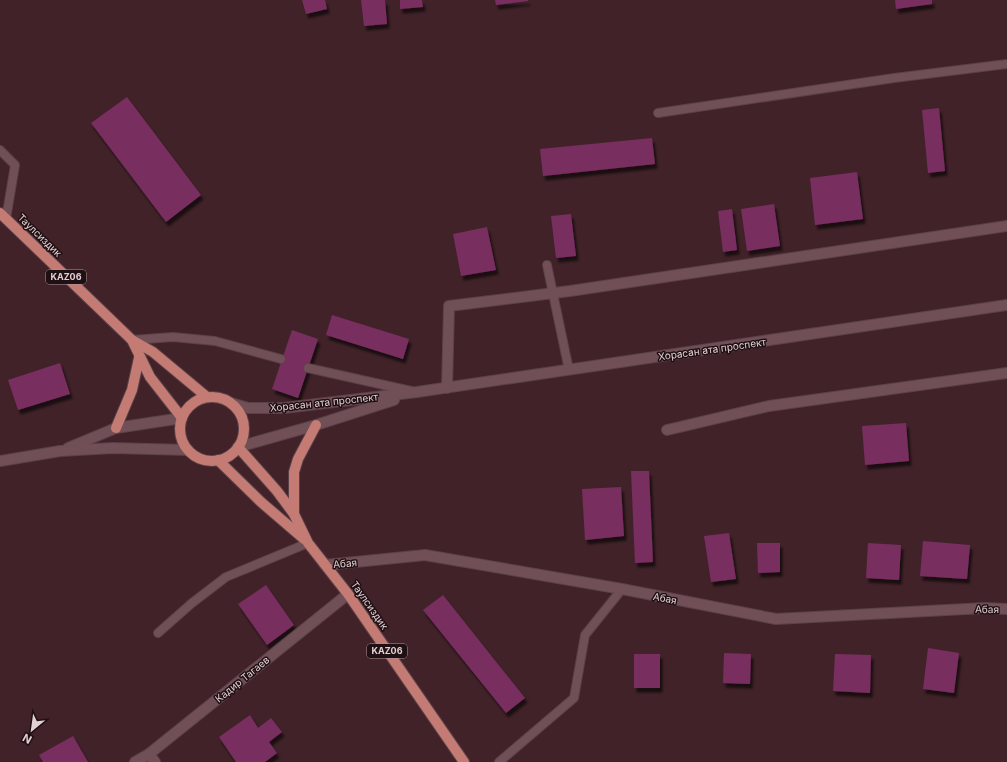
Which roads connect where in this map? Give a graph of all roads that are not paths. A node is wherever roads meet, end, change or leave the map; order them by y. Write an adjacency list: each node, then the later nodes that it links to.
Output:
1 (1007, 64): 2 (lane)
2 (658, 113)
3 (0, 150): 4 (lane)
4 (3, 216): 9 (main road, Таулсиздик / KAZ06)
5 (1007, 226): 7 (street)
6 (547, 265): 7 (lane)
7 (553, 293): 13 (lane); 15 (street)
8 (1007, 305): 13 (street, Хорасан ата проспект)
9 (132, 340): 10 (main road, Таулсиздик / KAZ06); 11 (lane); 17 (main road, Таулсиздик / KAZ06)
10 (139, 358): 19 (main road, Таулсиздик / KAZ06); 21 (main road)
11 (281, 359)
12 (308, 368): 16 (lane)
13 (569, 370): 15 (street, Хорасан ата проспект)
14 (1007, 373): 22 (street)
15 (447, 388): 16 (street, Хорасан ата проспект)
16 (417, 392): 18 (street, Хорасан ата проспект); 20 (street, Хорасан ата проспект)
17 (207, 397): 18 (main road); 19 (main road)
18 (231, 404): 23 (main road)
19 (182, 418): 21 (street); 24 (main road)
20 (316, 425): 23 (street, Хорасан ата проспект); 28 (main road)
21 (116, 428): 25 (street)
22 (667, 430)
23 (238, 447): 26 (main road); 28 (main road, Таулсиздик / KAZ06)
24 (188, 450): 25 (street); 26 (main road)
25 (60, 451): 27 (street)
26 (218, 460): 29 (main road, Таулсиздик / KAZ06)
27 (0, 461)
28 (294, 514): 29 (main road, Таулсиздик / KAZ06)
29 (308, 543): 30 (main road, Таулсиздик / KAZ06); 34 (lane)
30 (325, 564): 31 (street, Абая); 32 (main road, Таулсиздик / KAZ06)
31 (622, 589): 33 (street, Абая); 38 (lane)
32 (348, 594): 35 (street, Кадир Тагаев); 37 (main road, Таулсиздик / KAZ06)
33 (1007, 609)
34 (158, 633)
35 (152, 758): 36 (street, Кадир Тагаев)
36 (136, 762)
37 (464, 762)
38 (499, 762)

